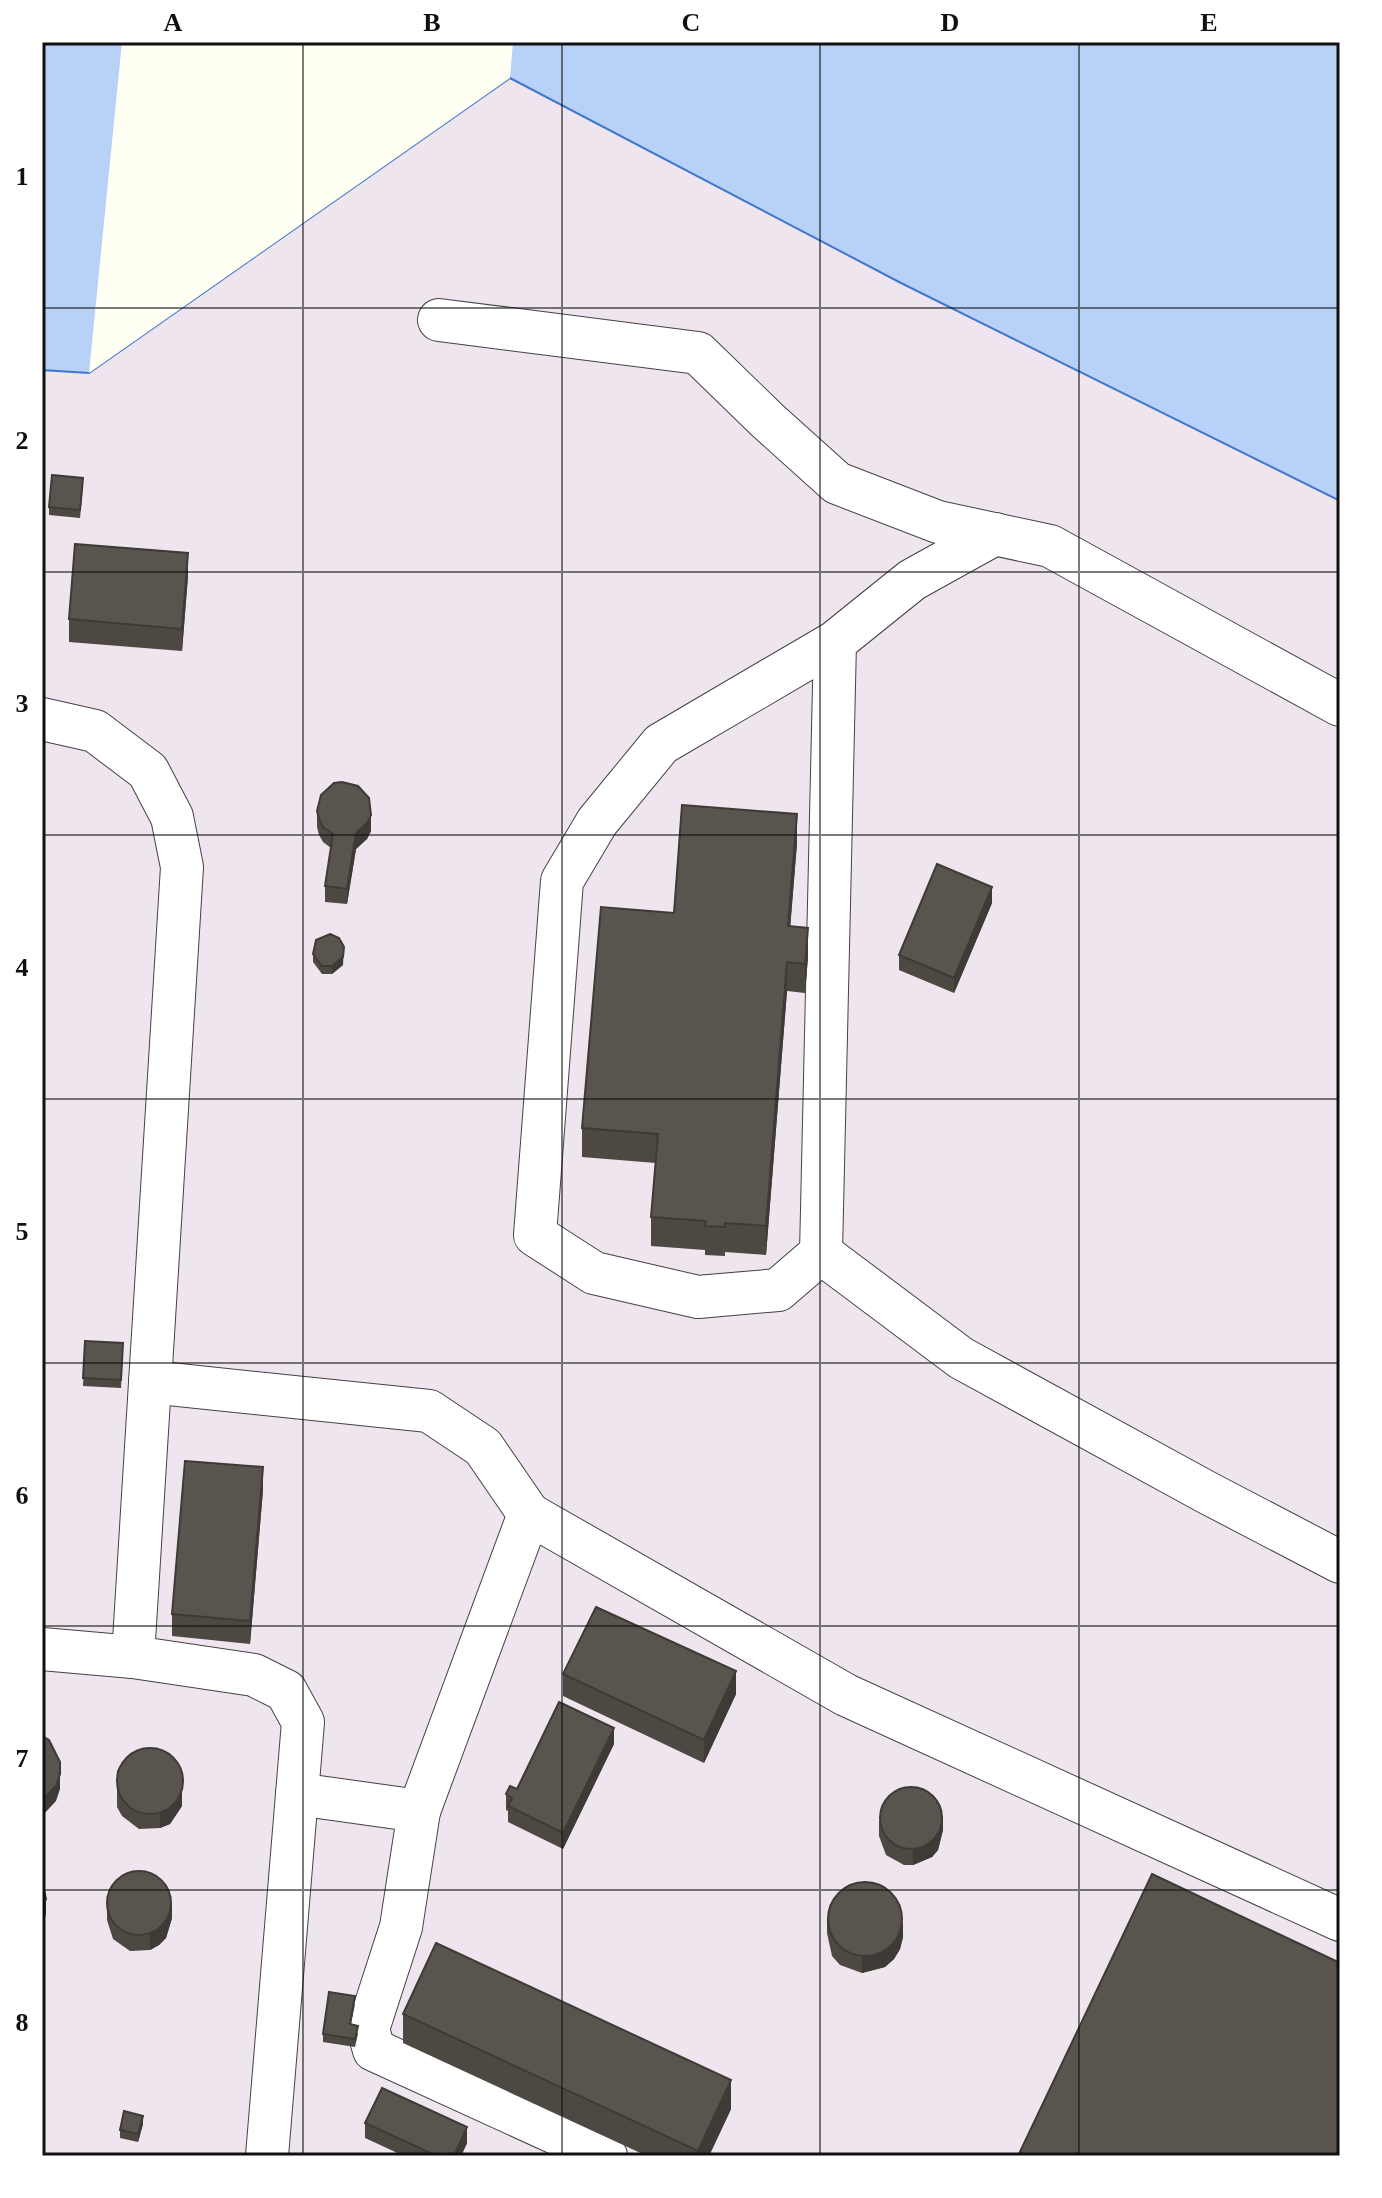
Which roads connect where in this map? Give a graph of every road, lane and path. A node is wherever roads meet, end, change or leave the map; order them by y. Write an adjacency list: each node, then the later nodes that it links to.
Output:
1 (439, 320): 2 (lane)
2 (995, 534): 3 (lane); 4 (lane)
3 (835, 642): 6 (lane); 6 (lane)
4 (1340, 705)
5 (42, 719): 7 (lane)
6 (821, 1253): 9 (lane)
7 (150, 1382): 8 (lane); 11 (lane)
8 (529, 1514): 13 (lane); 14 (lane)
9 (1340, 1562)
10 (42, 1649): 11 (lane)
11 (133, 1657): 12 (lane)
12 (297, 1794): 13 (lane); 15 (lane)
13 (419, 1811): 16 (lane)
14 (1340, 1920)
15 (267, 2156)
16 (606, 2156)

